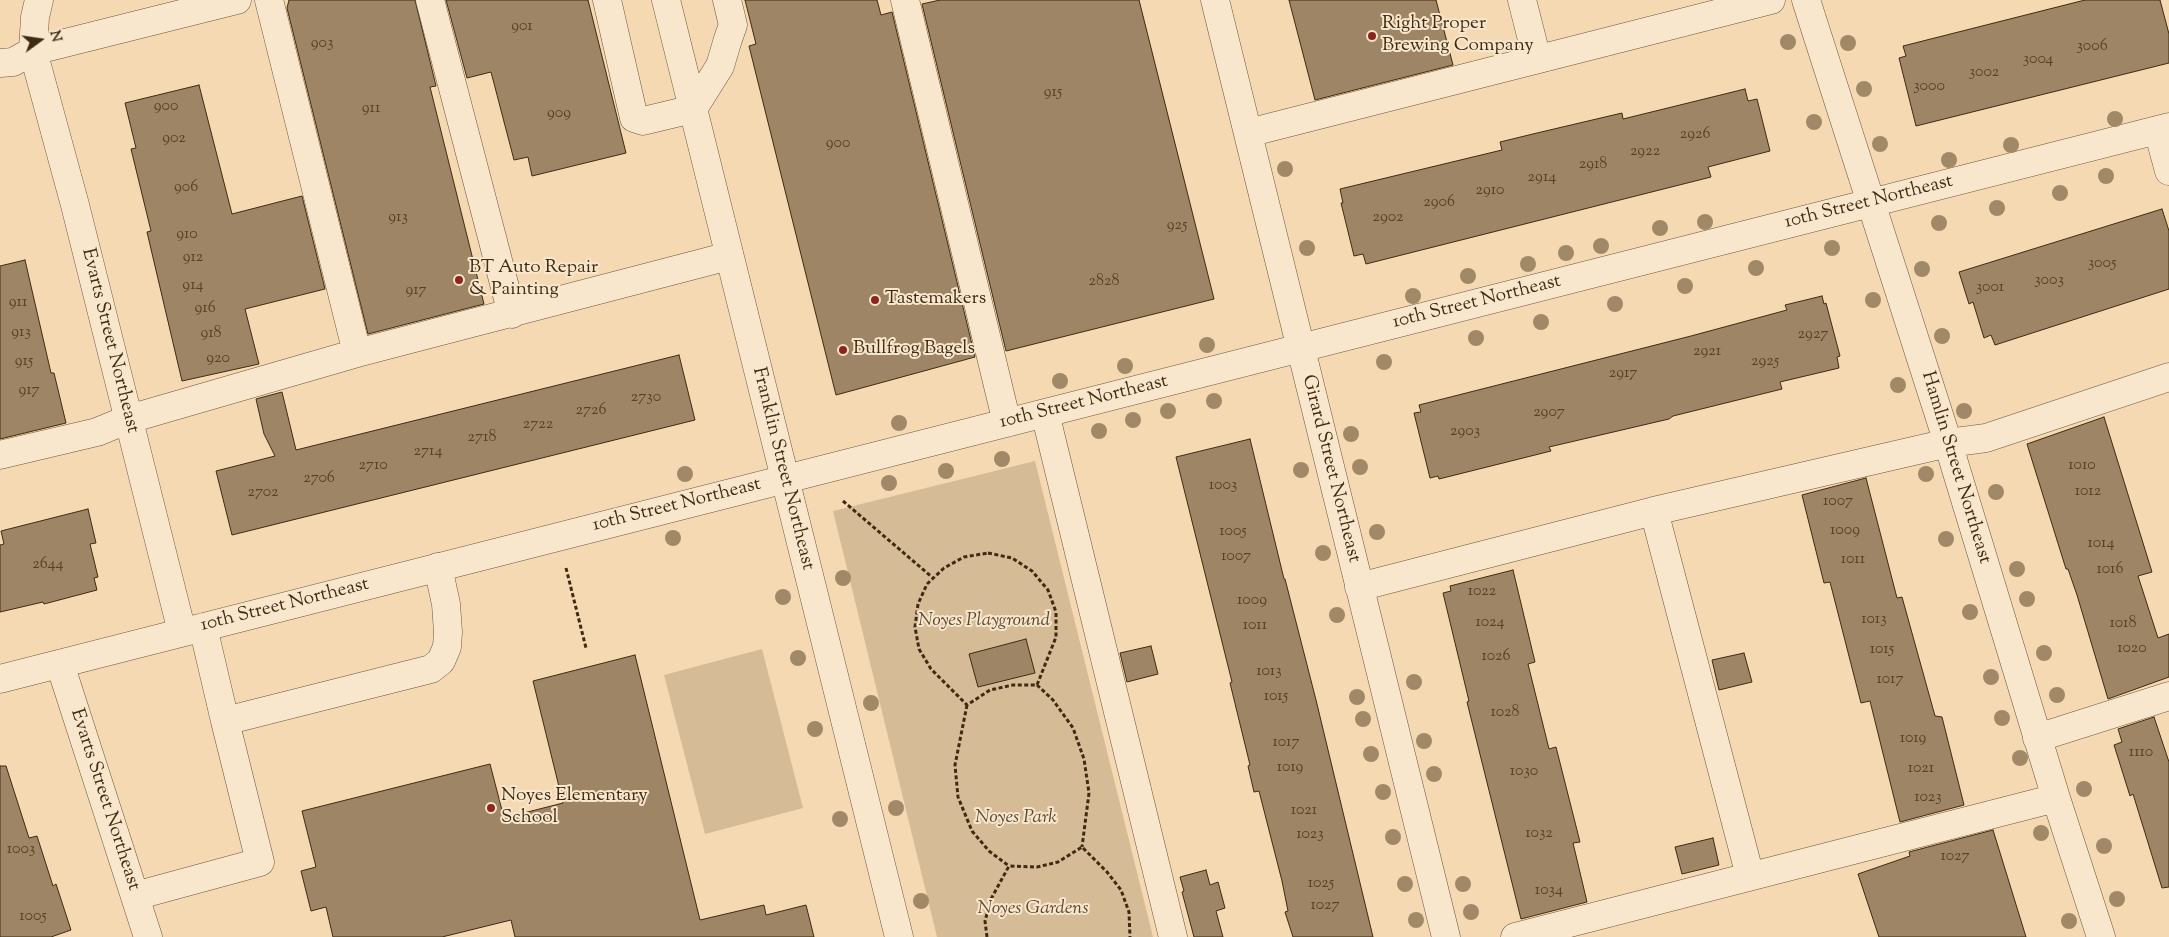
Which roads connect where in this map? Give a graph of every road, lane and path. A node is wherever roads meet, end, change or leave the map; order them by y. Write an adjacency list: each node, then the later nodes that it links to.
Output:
1 (39, 0): 13 (street, Evarts Street Northeast)
2 (237, 0): 13 (street)
3 (269, 0): 24 (street)
4 (430, 0): 22 (street)
5 (607, 0): 16 (street)
6 (666, 0): 16 (street, Franklin Street Northeast)
7 (727, 0): 16 (street)
8 (905, 0): 28 (street)
9 (1215, 0): 18 (street, Girard Street Northeast)
10 (1522, 0): 14 (street)
11 (1771, 0): 14 (street)
12 (1806, 0): 20 (street, Hamlin Street Northeast)
13 (33, 51): 15 (street); 27 (street, Evarts Street Northeast)
14 (1538, 59): 18 (street)
15 (0, 63)
16 (693, 109): 21 (street, Franklin Street Northeast)
17 (2163, 129): 19 (street); 20 (street, 10th Street Northeast)
18 (1248, 133): 23 (street, Girard Street Northeast)
19 (2169, 171)
20 (1871, 203): 23 (street, 10th Street Northeast); 29 (street, Hamlin Street Northeast)
21 (729, 256): 22 (street); 31 (street, Franklin Street Northeast)
22 (512, 314): 24 (street)
23 (1301, 348): 26 (street, 10th Street Northeast); 37 (street, Girard Street Northeast)
24 (357, 353): 27 (street)
25 (2169, 377): 29 (street)
26 (1045, 413): 28 (street, 10th Street Northeast); 56 (street)
27 (128, 419): 30 (street); 38 (street, Evarts Street Northeast)
28 (1007, 422): 31 (street, 10th Street Northeast)
29 (1948, 443): 33 (street); 46 (street, Hamlin Street Northeast)
30 (0, 455)
31 (785, 479): 34 (street, 10th Street Northeast); 53 (street, Franklin Street Northeast)
32 (843, 501): 36 (path)
33 (1654, 511): 37 (street); 50 (street)
34 (558, 537): 35 (street, 10th Street Northeast); 39 (path)
35 (438, 567): 38 (street, 10th Street Northeast); 45 (street)
36 (933, 578): 42 (path); 44 (path)
37 (1359, 587): 57 (street, Girard Street Northeast)
38 (192, 630): 40 (street, 10th Street Northeast); 45 (street, Evarts Street Northeast)
39 (586, 648)
40 (60, 664): 41 (street, 10th Street Northeast); 51 (street, Evarts Street Northeast)
41 (0, 679)
42 (1037, 685): 44 (path); 48 (path)
43 (2169, 696): 46 (street)
44 (967, 704): 49 (path)
45 (225, 720): 51 (street, Evarts Street Northeast)
46 (2037, 738): 47 (street, Hamlin Street Northeast)
47 (2056, 798): 50 (street); 59 (street, Hamlin Street Northeast)
48 (1082, 847): 49 (path); 55 (path)
49 (1008, 866): 54 (path)
50 (1750, 876): 58 (street)
51 (135, 896): 52 (street, Evarts Street Northeast)
52 (148, 937)
53 (899, 937)
54 (987, 937)
55 (1130, 937)
56 (1173, 937)
57 (1446, 937)
58 (1515, 937)
59 (2102, 937)

